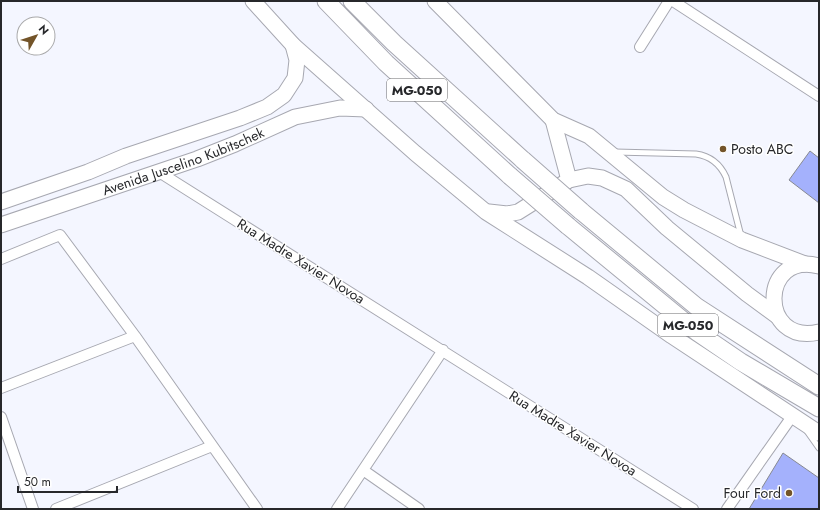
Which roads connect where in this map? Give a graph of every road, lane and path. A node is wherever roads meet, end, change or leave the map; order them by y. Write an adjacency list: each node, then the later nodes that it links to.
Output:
1 (253, 1): 7 (main road)
2 (326, 1): 27 (highway, MG-050, bridge)
3 (352, 1): 25 (highway, MG-050, bridge)
4 (435, 1): 11 (main road)
5 (669, 1): 8 (street)
6 (673, 1): 9 (street)
7 (293, 45): 10 (main road); 15 (main road, Avenida Juscelino Kubitschek)
8 (640, 46)
9 (819, 96)
10 (366, 109): 13 (main road, Avenida Juscelino Kubitschek); 16 (main road)
11 (553, 120): 12 (main road); 14 (main road)
12 (610, 152): 18 (main road); 18 (lane)
13 (159, 172): 17 (main road, Avenida Juscelino Kubitschek); 24 (street, Rua Madre Xavier Novoa)
14 (569, 180): 16 (main road); 21 (main road)
15 (4, 200)
16 (486, 212): 29 (main road)
17 (1, 225)
18 (742, 240): 20 (main road)
19 (1, 259): 23 (street)
20 (812, 265): 21 (main road)
21 (778, 316): 22 (main road)
22 (819, 332)
23 (135, 336): 26 (street); 31 (street)
24 (443, 350): 33 (street); 39 (street, Rua Madre Xavier Novoa)
25 (819, 386)
26 (1, 388)
27 (819, 408)
28 (1, 416): 34 (street)
29 (796, 418): 30 (main road); 32 (lane); 40 (street)
30 (819, 433)
31 (212, 446): 35 (street); 36 (street)
32 (819, 448)
33 (363, 470): 37 (street); 38 (street)
34 (33, 509)
35 (56, 509)
36 (257, 509)
37 (337, 509)
38 (419, 509)
39 (693, 509)
40 (727, 509)

